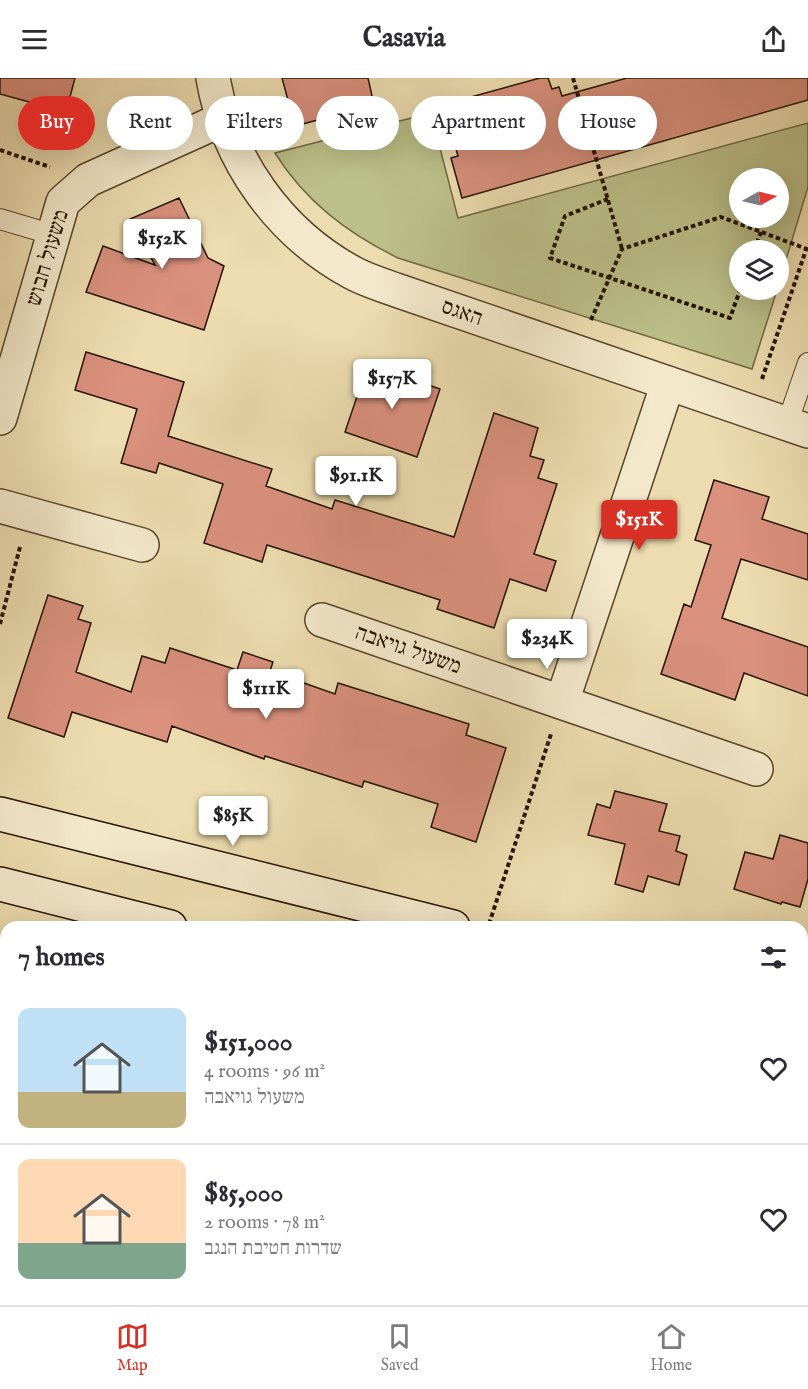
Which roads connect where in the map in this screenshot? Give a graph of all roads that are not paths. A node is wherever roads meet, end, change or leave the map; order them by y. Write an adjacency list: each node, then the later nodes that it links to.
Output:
1 (213, 78): 2 (street, האגס)
2 (216, 96)
3 (205, 127): 6 (street, משעול חבוש)
4 (235, 150): 8 (street, האגס)
5 (0, 219): 6 (lane)
6 (54, 235): 9 (street, משעול חבוש)
7 (808, 363): 10 (lane)
8 (668, 383): 10 (street, האגס); 14 (street)
9 (0, 418)
10 (798, 428)
11 (14, 510): 12 (street)
12 (142, 545)
13 (322, 620): 14 (street, משעול גויאבה)
14 (562, 702): 15 (street, משעול גויאבה)
15 (756, 769)
16 (0, 814): 19 (street)
17 (0, 884): 18 (street)
18 (147, 921)
19 (429, 921)

